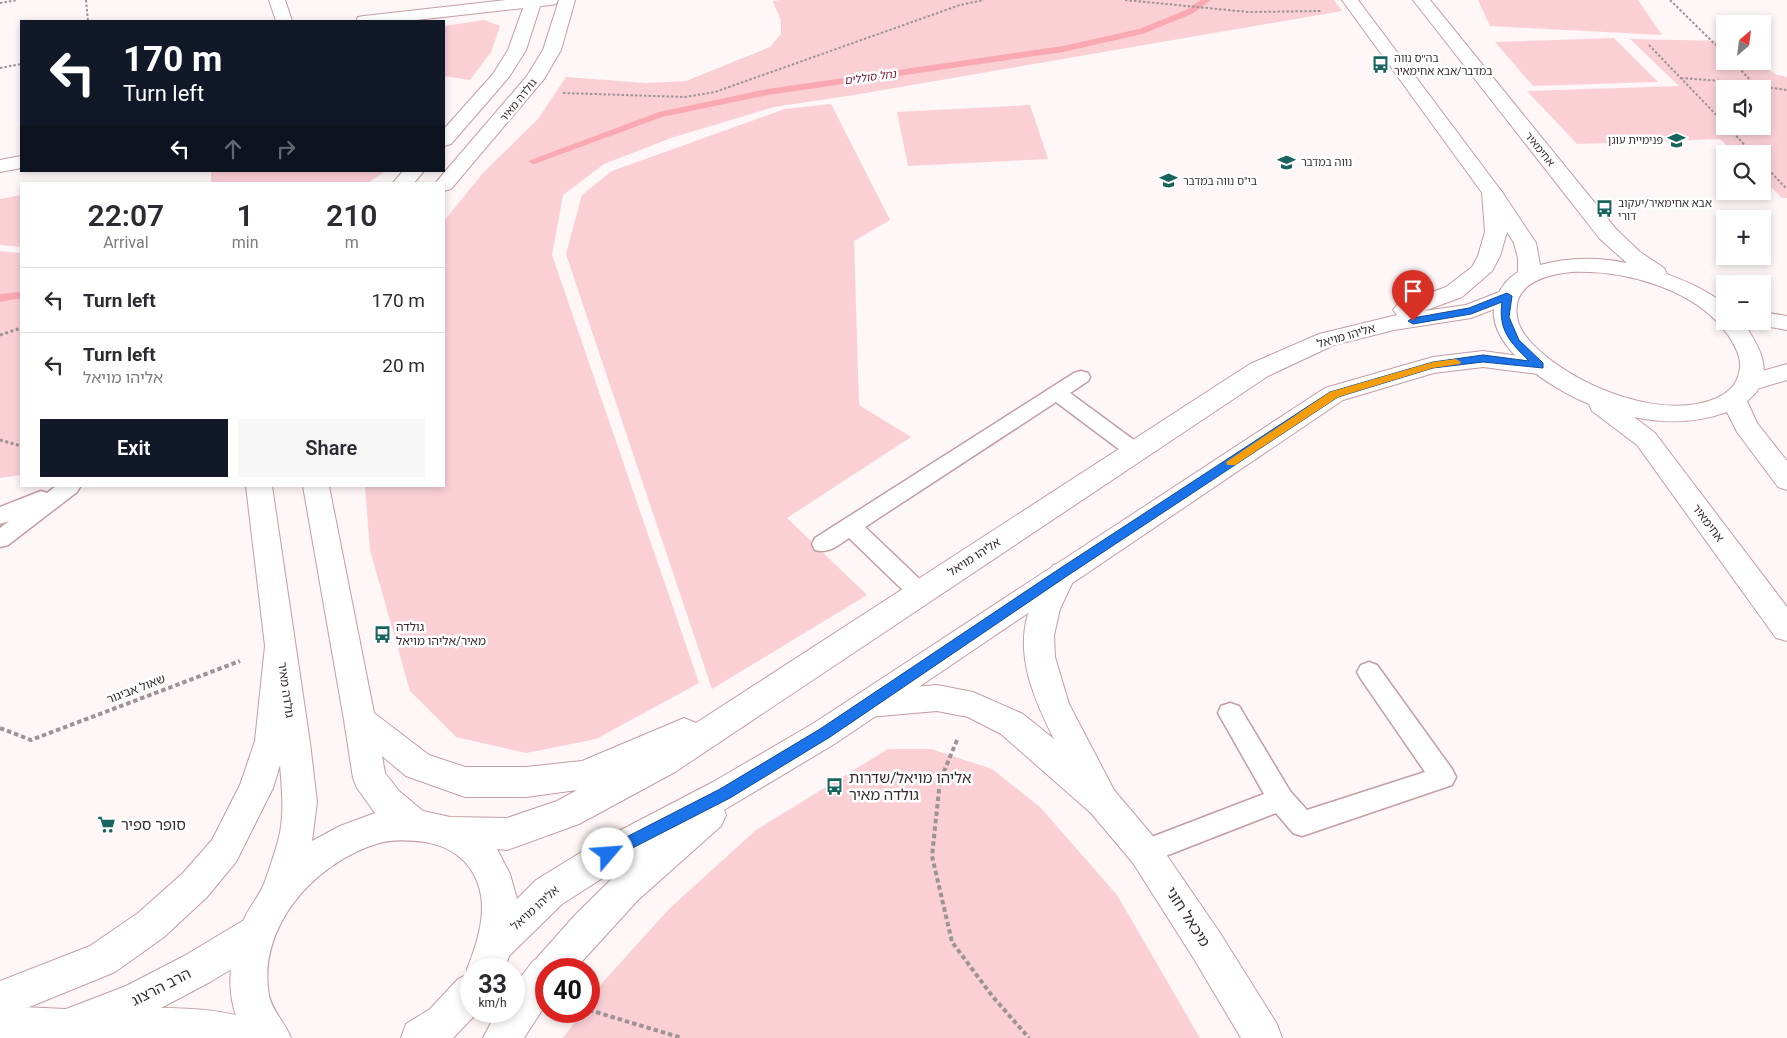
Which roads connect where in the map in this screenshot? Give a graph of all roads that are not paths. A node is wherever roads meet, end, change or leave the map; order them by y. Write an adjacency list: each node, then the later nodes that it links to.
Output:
1 (277, 0): 6 (street)
2 (567, 0): 13 (street, גולדה מאיר)
3 (1421, 0): 16 (street, אחימאיר)
4 (539, 1): 7 (street); 8 (street)
5 (1353, 4): 14 (street)
6 (284, 20)
7 (373, 20)
8 (445, 139)
9 (20, 162): 10 (street)
10 (0, 166)
11 (413, 172): 12 (street)
12 (404, 182)
13 (445, 184)
14 (1492, 192): 15 (street); 22 (street)
15 (1529, 275): 16 (street); 17 (street)
16 (1672, 284): 18 (street)
17 (1507, 296): 22 (street, אליהו מויאל); 23 (street)
18 (1716, 310)
19 (1771, 320): 20 (street)
20 (1787, 323)
21 (1738, 330): 26 (street)
22 (1327, 339): 30 (street, אליהו מויאל)
23 (1539, 366): 27 (street); 39 (street, אליהו מויאל)
24 (1787, 372): 26 (street)
25 (1081, 377): 28 (lane)
26 (1753, 382): 29 (street)
27 (1574, 388): 29 (street); 41 (street, אחימאיר)
28 (1056, 393): 30 (lane); 36 (lane)
29 (1735, 402): 31 (street)
30 (1135, 451): 40 (street, אליהו מויאל)
31 (1787, 480)
32 (71, 487): 35 (lane); 37 (lane)
33 (259, 487): 42 (street, גולדה מאיר)
34 (316, 487): 47 (street)
35 (0, 516)
36 (851, 526): 38 (lane); 40 (lane)
37 (0, 540)
38 (823, 544)
39 (1063, 573): 45 (street, אליהו מויאל); 50 (street, מיכאל חזני)
40 (920, 593): 44 (street, אליהו מויאל)
41 (1787, 629)
42 (280, 646): 54 (street, גולדה מאיר); 59 (street)
43 (1369, 672): 49 (lane)
44 (750, 704): 47 (street); 52 (street, אליהו מויאל)
45 (868, 704): 48 (street, אליהו מויאל); 50 (street, מיכאל חזני)
46 (1230, 713): 49 (lane)
47 (360, 720): 51 (street)
48 (784, 758): 56 (street, אליהו מויאל); 57 (street)
49 (1281, 800): 53 (lane)
50 (1103, 802): 53 (street, מיכאל חזני)
51 (414, 824): 52 (street); 54 (street)
52 (451, 832): 56 (street)
53 (1145, 852): 67 (street, מיכאל חזני)
54 (279, 893): 55 (street)
55 (257, 933): 62 (street, הרב הרצוג); 65 (street)
56 (492, 956)
57 (561, 958)
58 (535, 989): 66 (street)
59 (0, 1000)
60 (460, 1004): 63 (street)
61 (0, 1025): 62 (street, הרב הרצוג)
62 (60, 1028): 64 (street, הרב הרצוג)
63 (434, 1033)
64 (252, 1038)
65 (272, 1038)
66 (502, 1038)
67 (1263, 1038)

